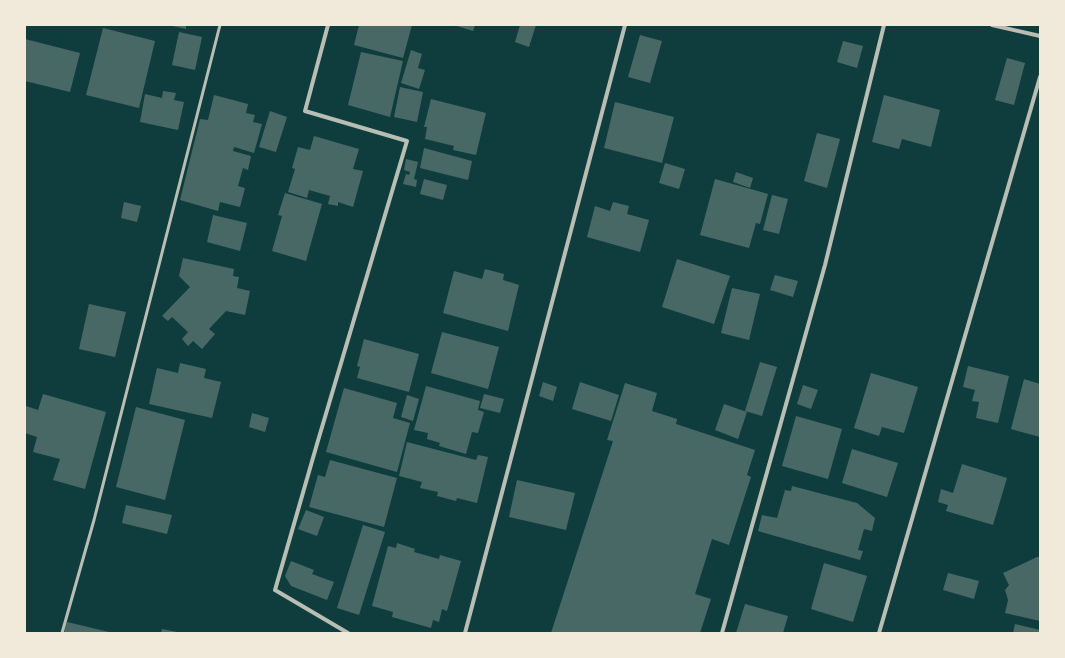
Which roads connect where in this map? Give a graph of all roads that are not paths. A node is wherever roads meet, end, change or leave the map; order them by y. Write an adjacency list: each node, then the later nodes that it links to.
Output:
1 (220, 25): 8 (lane)
2 (328, 25): 9 (street)
3 (625, 25): 10 (street)
4 (884, 25): 11 (street)
5 (992, 25): 6 (street)
6 (1040, 36)
7 (1040, 77): 12 (street)
8 (62, 633)
9 (348, 633)
10 (466, 633)
11 (722, 633)
12 (879, 633)

